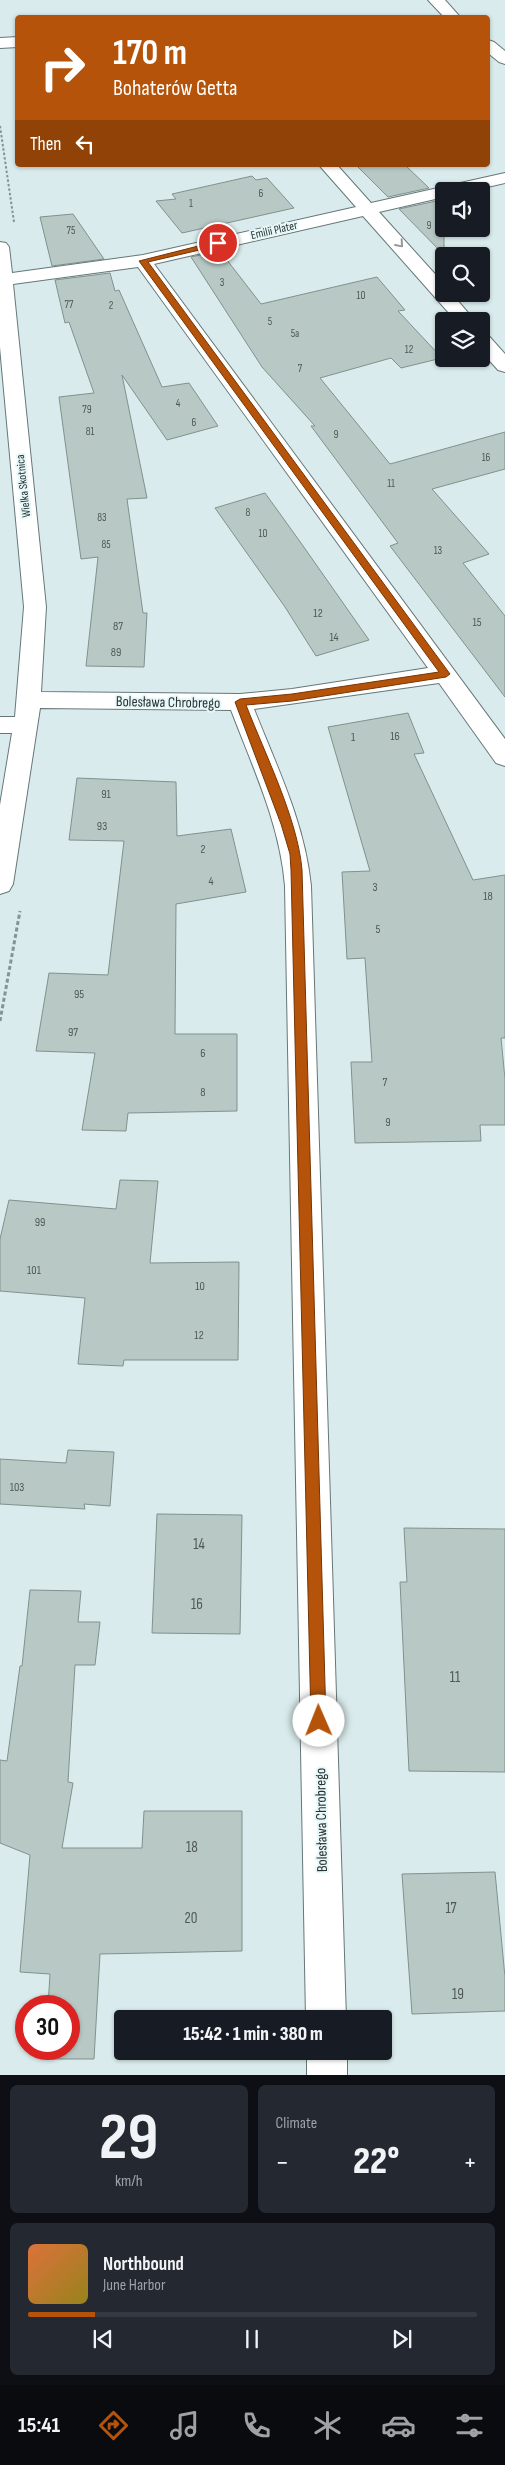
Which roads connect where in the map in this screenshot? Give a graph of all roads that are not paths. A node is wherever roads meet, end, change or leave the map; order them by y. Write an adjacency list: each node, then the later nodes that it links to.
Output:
1 (436, 0): 2 (street)
2 (451, 15)
3 (15, 42): 4 (street)
4 (0, 43)
5 (490, 47): 6 (street)
6 (505, 60)
7 (330, 167): 9 (street)
8 (505, 178): 9 (street, Emilii Plater)
9 (368, 208): 11 (street, Emilii Plater); 13 (street, one-way to 13)
10 (0, 247): 12 (street, Wielka Skotnica)
11 (143, 261): 12 (street, Emilii Plater); 16 (street)
12 (3, 280): 17 (street, Wielka Skotnica)
13 (458, 312)
14 (490, 349): 15 (street)
15 (505, 366)
16 (446, 674): 18 (street); 21 (street)
17 (29, 700): 18 (street, Bolesława Chrobrego); 20 (street, Wielka Skotnica)
18 (240, 702): 23 (street, Bolesława Chrobrego)
19 (0, 725): 20 (street)
20 (25, 725): 22 (street, Wielka Skotnica)
21 (505, 757)
22 (0, 884)
23 (326, 2010)
24 (327, 2060): 25 (street)
25 (328, 2075)

